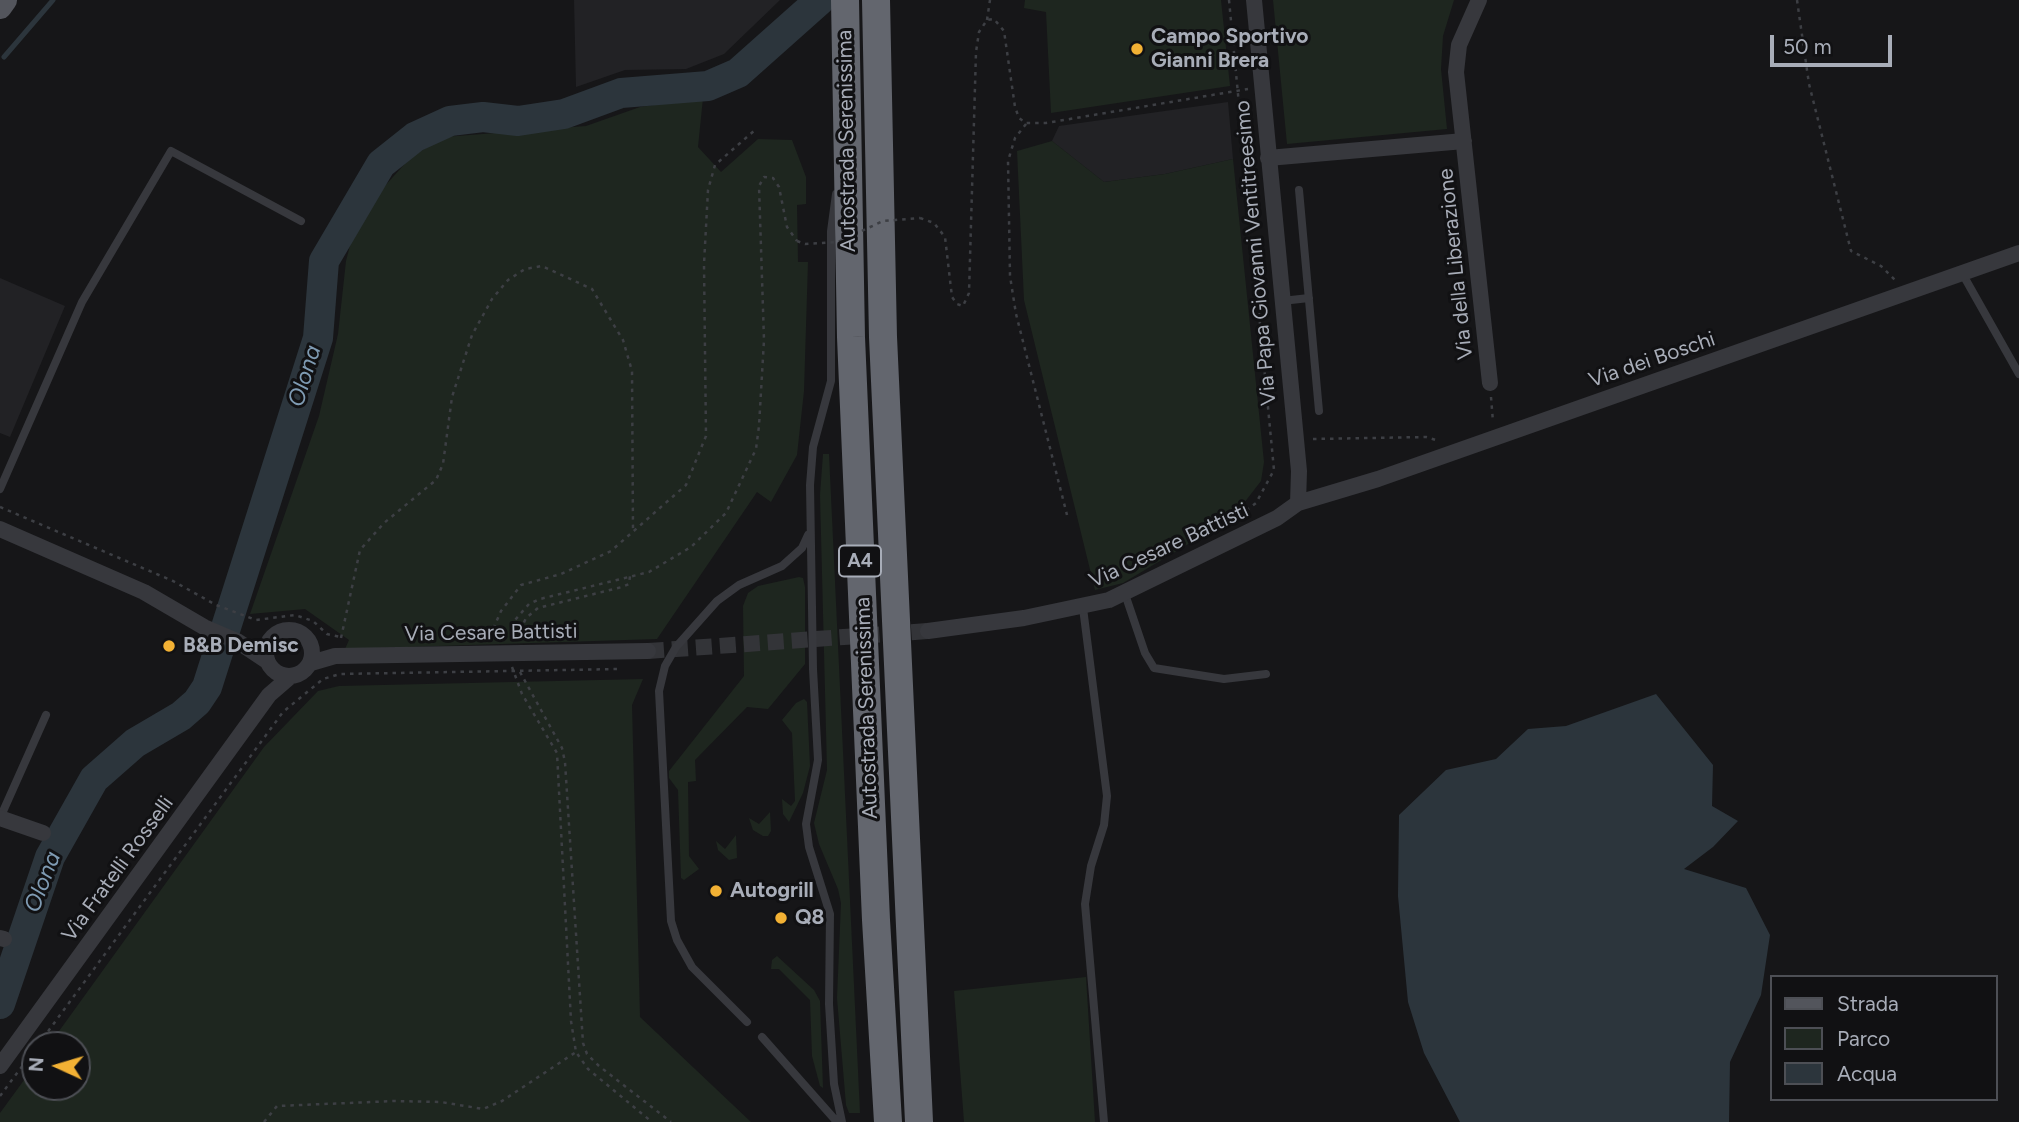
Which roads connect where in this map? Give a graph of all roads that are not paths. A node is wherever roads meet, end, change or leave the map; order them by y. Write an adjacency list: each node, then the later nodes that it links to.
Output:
1 (5, 0): 6 (main road)
2 (845, 0): 7 (highway, Autostrada Serenissima / A4)
3 (876, 0): 44 (highway, Autostrada Serenissima / A4)
4 (1254, 0): 9 (street, Via Papa Giovanni Ventitreesimo)
5 (1479, 0): 8 (street, Via della Liberazione)
6 (0, 7)
7 (846, 115): 21 (lane); 43 (highway, Autostrada Serenissima / A4)
8 (1464, 141): 9 (street, Via della Liberazione); 17 (street, Via della Liberazione)
9 (1268, 158): 15 (street, Via Papa Giovanni Ventitreesimo)
10 (1299, 190): 14 (lane)
11 (301, 221): 19 (lane)
12 (2019, 253): 13 (street, Via dei Boschi)
13 (1962, 273): 16 (lane); 20 (street, Via dei Boschi)
14 (1309, 298): 15 (lane); 18 (lane)
15 (1282, 301): 20 (street, Via Papa Giovanni Ventitreesimo)
16 (2019, 374)
17 (1490, 383)
18 (1319, 411)
19 (0, 489)
20 (1298, 503): 23 (street, Via Cesare Battisti)
21 (809, 532): 39 (lane); 42 (lane)
22 (1, 533): 27 (street)
23 (1125, 594): 24 (street, Via Cesare Battisti); 33 (lane)
24 (1083, 608): 25 (street, Via Cesare Battisti); 45 (lane)
25 (928, 631)
26 (270, 640): 27 (street); 28 (street); 32 (street)
27 (237, 641): 32 (street)
28 (312, 646): 30 (street, Via Cesare Battisti); 31 (street)
29 (648, 651): 30 (street, Via Cesare Battisti)
30 (337, 656): 31 (street, Via Cesare Battisti)
31 (311, 663): 34 (street)
32 (268, 664): 34 (street); 35 (street)
33 (1266, 674)
34 (291, 676): 35 (street, Via Fratelli Rosselli)
35 (269, 695): 41 (street, Via Fratelli Rosselli)
36 (46, 715): 37 (lane)
37 (0, 818): 38 (street)
38 (43, 834)
39 (747, 1022)
40 (762, 1037): 42 (lane)
41 (0, 1066)
42 (839, 1122)
43 (888, 1122)
44 (919, 1122)
45 (1104, 1122)

